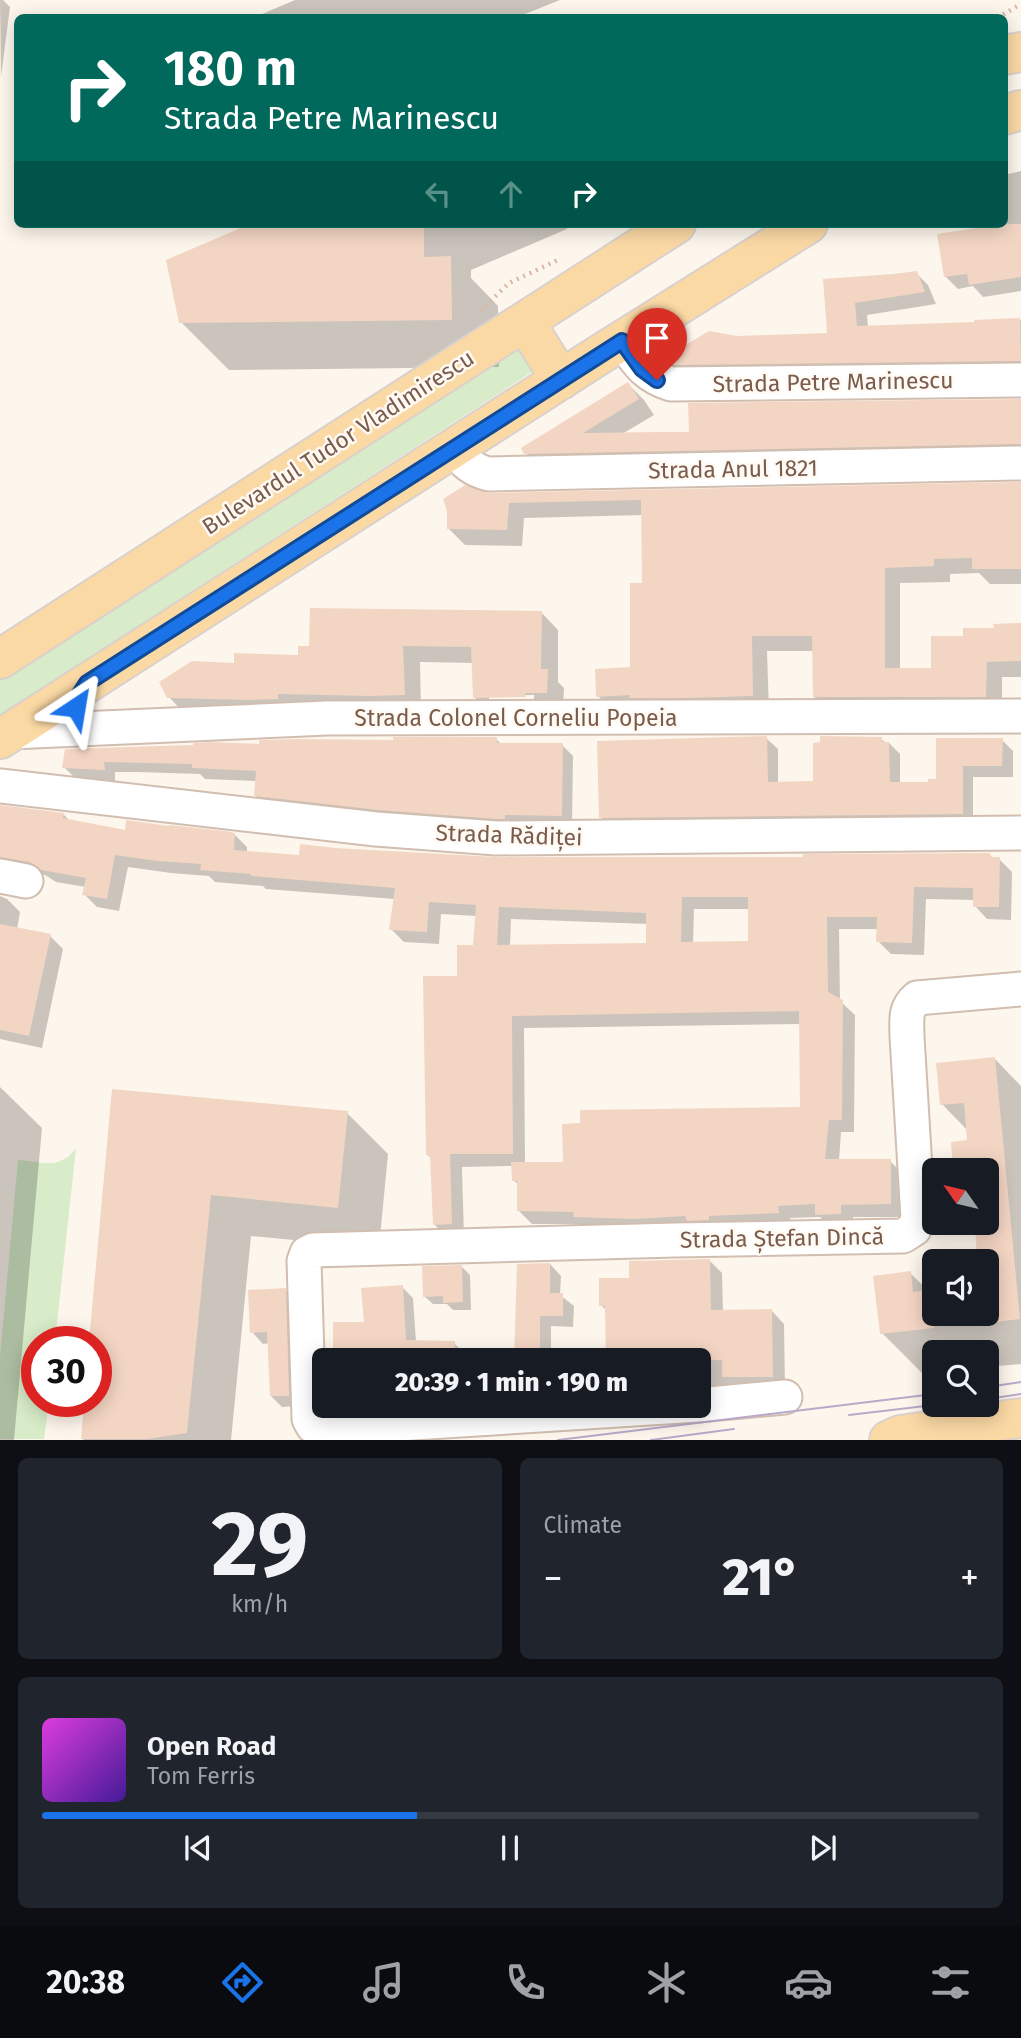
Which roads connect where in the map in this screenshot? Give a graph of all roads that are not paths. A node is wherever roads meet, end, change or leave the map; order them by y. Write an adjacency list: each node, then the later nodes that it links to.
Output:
1 (670, 228): 3 (main road, Bulevardul Tudor Vladimirescu)
2 (802, 228): 4 (main road)
3 (525, 322): 5 (main road); 9 (main road, Bulevardul Tudor Vladimirescu)
4 (622, 341): 5 (main road); 6 (street, Strada Petre Marinescu)
5 (561, 380): 7 (main road)
6 (1021, 380)
7 (454, 449): 8 (street, Strada Anul 1821); 10 (main road)
8 (1021, 463)
9 (0, 659)
10 (87, 683): 12 (street); 13 (main road)
11 (1021, 716): 12 (street, Strada Colonel Corneliu Popeia)
12 (101, 727): 13 (street, Strada Colonel Corneliu Popeia)
13 (6, 735)
14 (1, 785): 15 (street, Strada Rădiței)
15 (1021, 833)
16 (1021, 989): 19 (street, Strada Ștefan Dincă)
17 (785, 1397): 18 (street)
18 (711, 1404)
19 (492, 1418)
20 (1021, 1418): 21 (main road)
21 (889, 1440)

